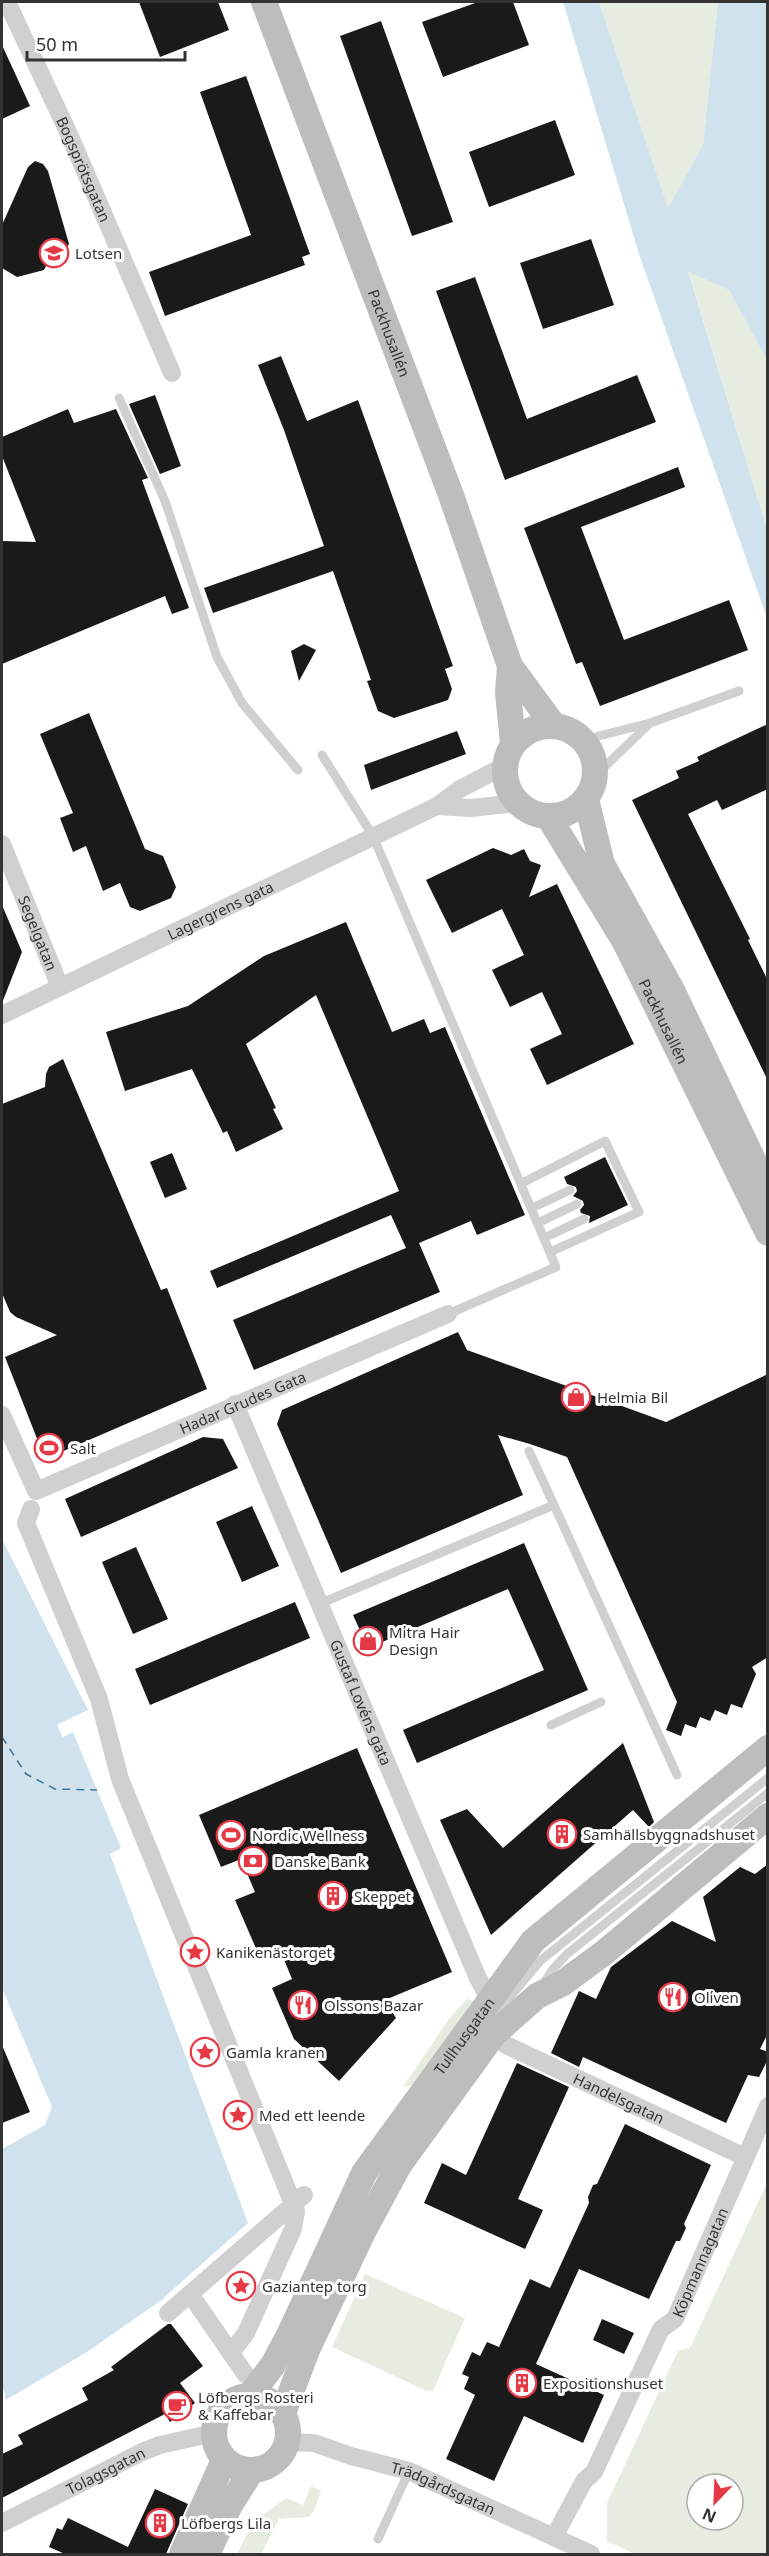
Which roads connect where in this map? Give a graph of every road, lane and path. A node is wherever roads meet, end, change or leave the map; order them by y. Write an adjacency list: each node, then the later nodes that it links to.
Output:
1 (7, 2): 3 (street, Bogsprötsgatan)
2 (264, 2): 5 (street, Packhusallén)
3 (172, 373)
4 (119, 398): 12 (lane)
5 (510, 666): 8 (street, Packhusallén); 11 (street, Packhusallén)
6 (740, 691): 7 (lane)
7 (650, 723): 9 (lane); 13 (lane)
8 (554, 726): 9 (street); 11 (street)
9 (583, 740): 13 (street)
10 (322, 755): 18 (lane)
11 (509, 755): 15 (street); 16 (street, Lagergrens gata)
12 (298, 770)
13 (595, 776): 14 (street)
14 (586, 799): 17 (street); 25 (street, Packhusallén)
15 (517, 803): 16 (street, Lagergrens gata); 17 (street)
16 (437, 806): 18 (street, Lagergrens gata)
17 (548, 816): 30 (street, Packhusallén)
18 (373, 836): 21 (street, Lagergrens gata); 23 (lane)
19 (2, 844): 20 (street, Segelgatan)
20 (6, 870): 21 (street, Segelgatan)
21 (60, 987): 22 (street, Lagergrens gata)
22 (2, 1015)
23 (522, 1183): 27 (lane); 32 (lane)
24 (570, 1190): 27 (lane)
25 (768, 1191)
26 (577, 1204): 29 (lane)
27 (532, 1208): 29 (lane)
28 (584, 1219): 31 (lane)
29 (538, 1223): 31 (lane)
30 (768, 1233)
31 (544, 1238): 32 (lane)
32 (550, 1252): 33 (lane)
33 (448, 1314): 34 (street, Hadar Grudes Gata)
34 (235, 1404): 37 (street, Hadar Grudes Gata); 39 (street, Gustaf Lovéns gata)
35 (2, 1415): 37 (street)
36 (529, 1451): 38 (lane)
37 (33, 1500): 52 (street)
38 (554, 1505): 39 (lane); 43 (lane)
39 (319, 1604): 48 (street, Gustaf Lovéns gata)
40 (601, 1702): 41 (lane)
41 (551, 1725)
42 (768, 1748): 48 (street, Tullhusgatan)
43 (677, 1775)
44 (768, 1778): 49 (lane)
45 (768, 1793): 47 (lane)
46 (768, 1809): 47 (lane)
47 (760, 1812): 49 (street, Tullhusgatan)
48 (489, 1999): 56 (street, Tullhusgatan)
49 (490, 2031): 51 (street, Handelsgatan); 57 (street, Tullhusgatan)
50 (768, 2106): 51 (street, Köpmannagatan)
51 (745, 2157): 65 (street, Köpmannagatan)
52 (299, 2199): 53 (street); 55 (street)
53 (190, 2294): 54 (street); 55 (street)
54 (168, 2313)
55 (231, 2353): 56 (street)
56 (248, 2385): 57 (street); 58 (street)
57 (283, 2413): 59 (street)
58 (214, 2433): 60 (street); 64 (street, Tolagsgatan)
59 (287, 2442): 61 (street); 62 (street, Trädgårdsgatan)
60 (224, 2460): 61 (street); 63 (lane); 67 (street)
61 (252, 2470): 68 (street)
62 (409, 2471): 65 (street, Trädgårdsgatan); 66 (lane)
63 (212, 2511)
64 (2, 2523)
65 (554, 2537): 69 (street, Trädgårdsgatan)
66 (378, 2539)
67 (182, 2554)
68 (207, 2554)
69 (591, 2554)

